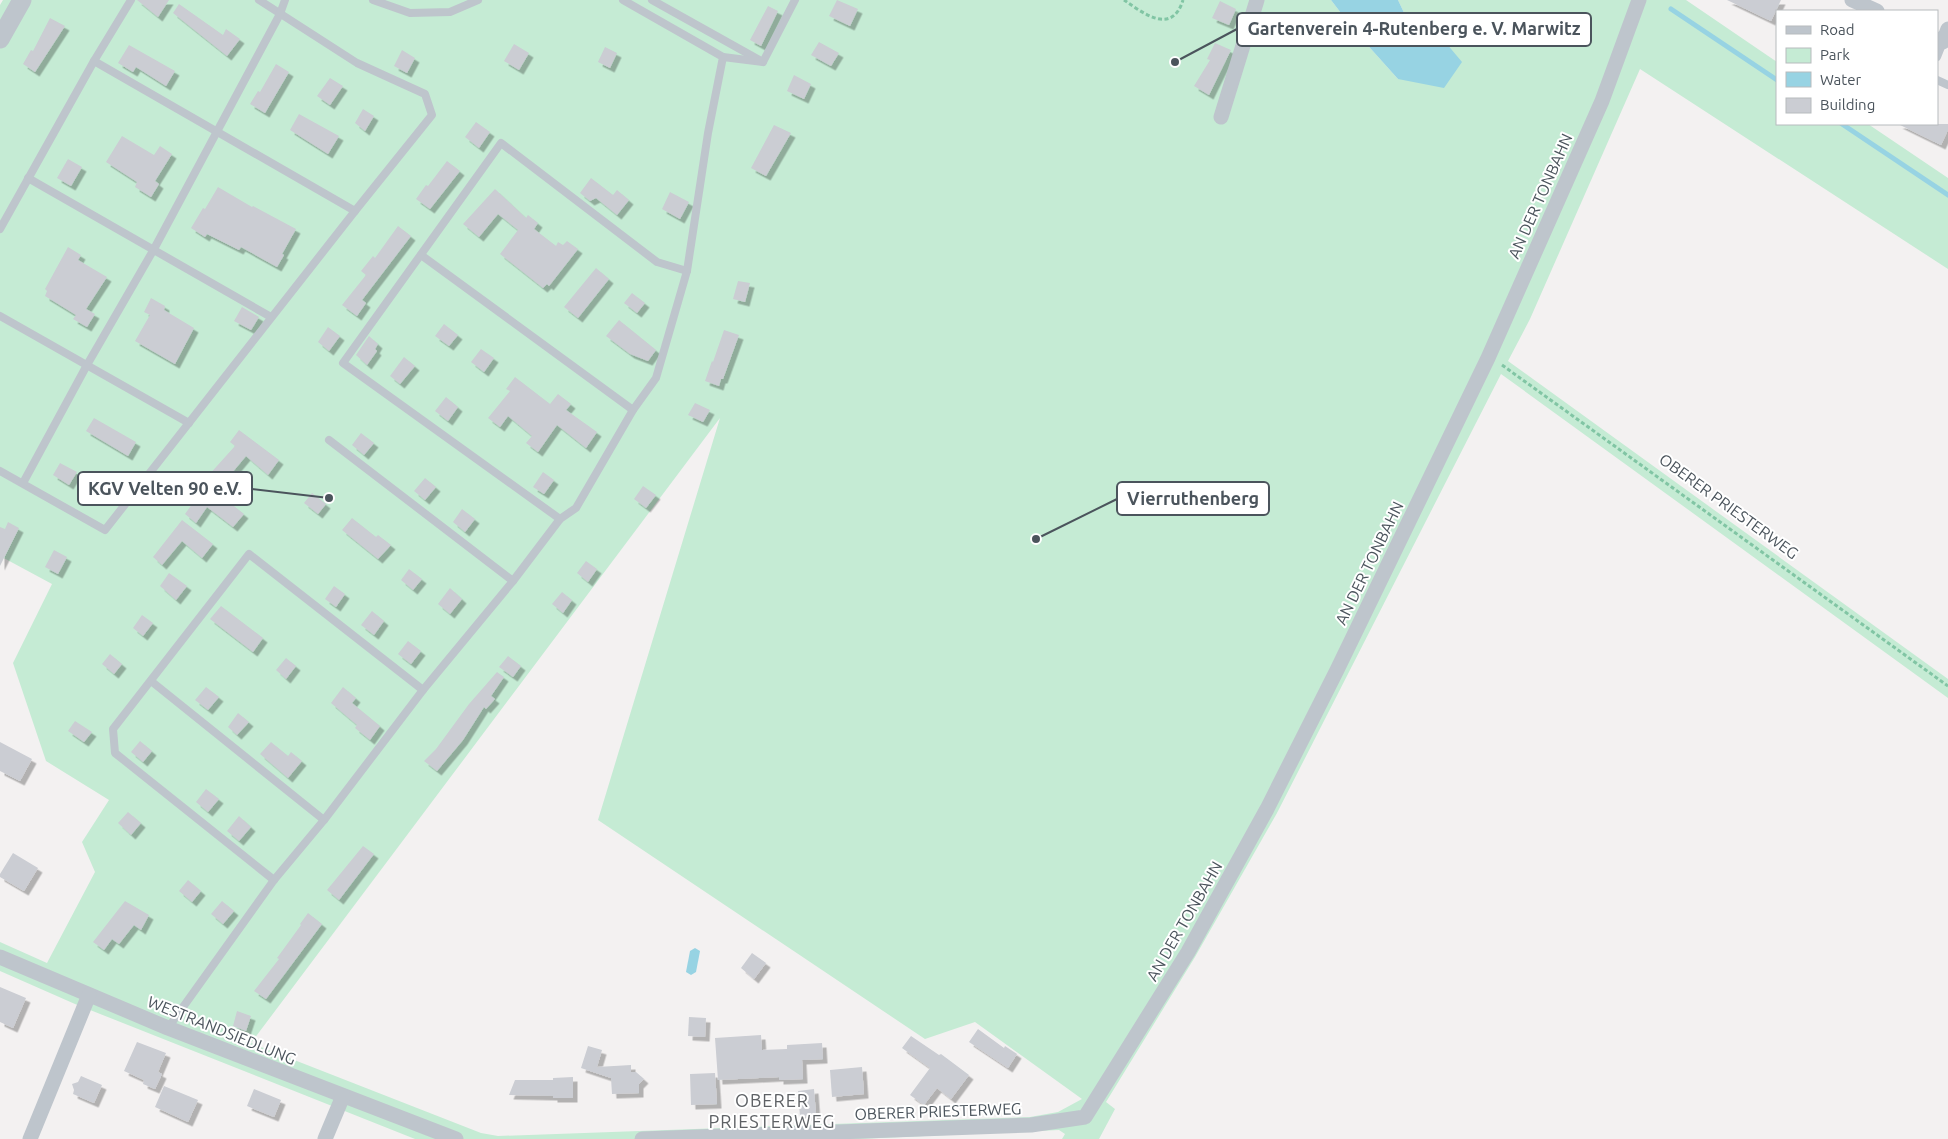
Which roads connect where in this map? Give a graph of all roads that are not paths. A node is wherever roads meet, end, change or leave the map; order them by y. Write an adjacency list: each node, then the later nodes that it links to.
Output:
1 (22, 0): 16 (street)
2 (131, 0): 19 (lane)
3 (259, 0): 14 (lane)
4 (285, 0): 14 (lane)
5 (372, 0): 6 (lane)
6 (478, 0)
7 (623, 0): 18 (lane)
8 (652, 0): 20 (lane)
9 (795, 0): 20 (lane)
10 (1257, 0): 21 (street)
11 (1639, 0): 47 (street, AN DER TONBAHN)
12 (1852, 0): 13 (street)
13 (1875, 10)
14 (280, 14): 22 (lane); 24 (lane)
15 (1942, 37): 17 (lane)
16 (0, 40)
17 (1938, 52)
18 (723, 57): 20 (lane); 28 (lane)
19 (94, 61): 22 (lane); 23 (lane)
20 (763, 62)
21 (1221, 117)
22 (217, 131): 24 (lane); 26 (lane)
23 (28, 178): 25 (lane); 26 (lane)
24 (355, 211): 30 (lane)
25 (0, 230)
26 (154, 249): 30 (lane); 31 (lane)
27 (422, 254): 28 (lane); 32 (lane); 37 (lane)
28 (687, 271): 32 (lane)
29 (0, 316): 31 (lane)
30 (271, 317): 33 (lane)
31 (87, 365): 33 (lane); 36 (lane)
32 (633, 410): 37 (lane)
33 (189, 423): 36 (lane)
34 (329, 440): 38 (lane)
35 (0, 471): 36 (lane)
36 (23, 483)
37 (560, 519): 38 (lane)
38 (513, 581): 40 (lane)
39 (151, 681): 40 (lane); 41 (lane); 42 (lane)
40 (423, 690): 41 (lane)
41 (324, 820): 42 (lane)
42 (274, 880): 45 (lane)
43 (0, 957): 44 (street, WESTRANDSIEDLUNG)
44 (89, 995): 45 (street, WESTRANDSIEDLUNG); 48 (street)
45 (168, 1028): 46 (street, WESTRANDSIEDLUNG)
46 (342, 1096): 49 (street); 50 (street, WESTRANDSIEDLUNG)
47 (1085, 1117): 51 (street, OBERER PRIESTERWEG)
48 (30, 1139)
49 (325, 1139)
50 (456, 1139)
51 (642, 1139)

